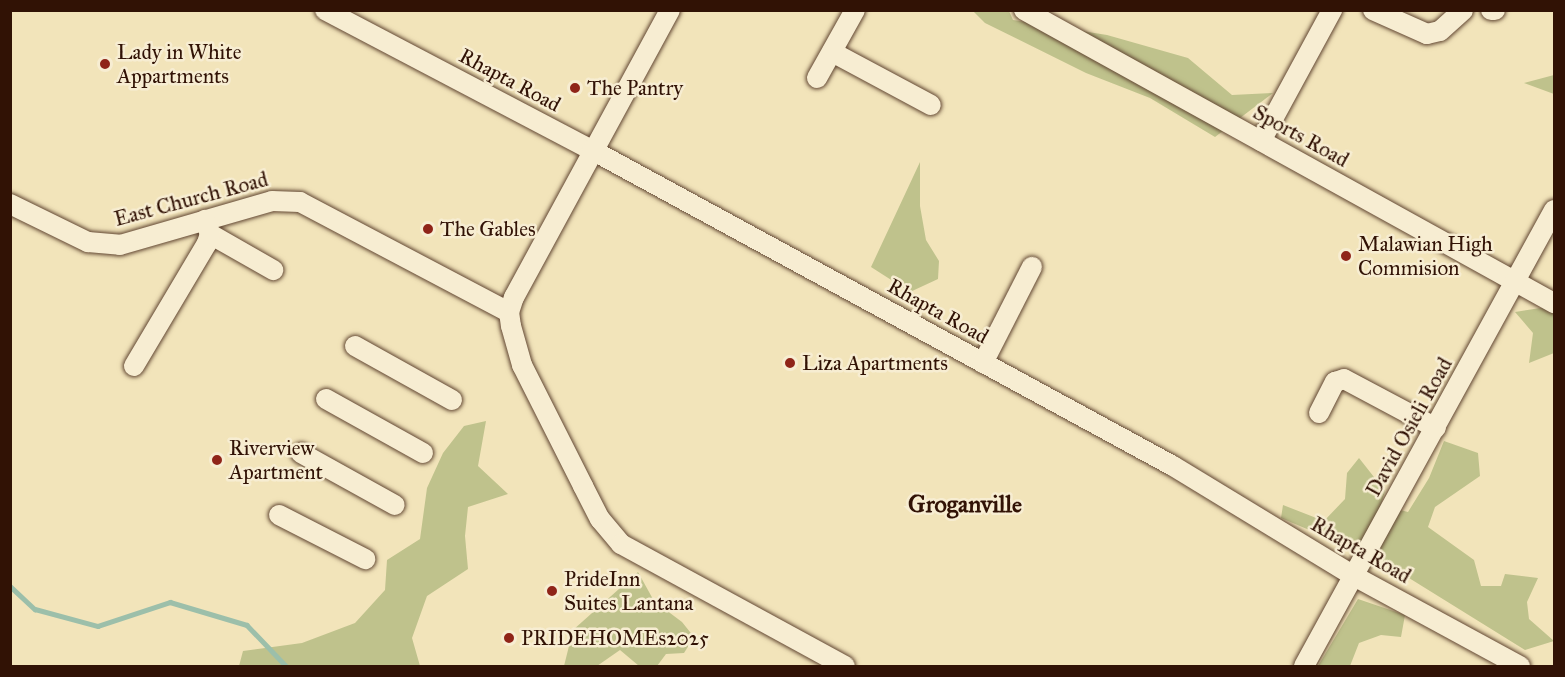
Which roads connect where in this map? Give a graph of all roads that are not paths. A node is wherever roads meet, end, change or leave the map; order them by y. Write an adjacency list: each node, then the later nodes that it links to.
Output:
1 (325, 10): 12 (street, Rhapta Road)
2 (670, 10): 12 (street)
3 (855, 10): 8 (street)
4 (1024, 10): 11 (street, Sports Road)
5 (1332, 10): 11 (street)
6 (1373, 10): 7 (street)
7 (1463, 10)
8 (832, 52): 9 (street); 10 (street)
9 (817, 78)
10 (931, 105)
11 (1261, 141): 18 (street, Sports Road)
12 (592, 150): 20 (street); 22 (street, Rhapta Road)
13 (10, 204): 15 (street, East Church Road)
14 (1554, 210): 18 (street, David Osieli Road)
15 (208, 227): 17 (street); 20 (street, East Church Road); 23 (street)
16 (1032, 267): 22 (street)
17 (273, 270)
18 (1516, 284): 19 (street, Sports Road); 27 (street, David Osieli Road)
19 (1554, 303)
20 (509, 312): 34 (street)
21 (354, 346): 25 (street)
22 (983, 363): 33 (street, Rhapta Road)
23 (134, 366)
24 (326, 399): 29 (street)
25 (452, 400)
26 (1319, 413): 27 (street)
27 (1436, 428): 33 (street, David Osieli Road)
28 (301, 453): 30 (street)
29 (423, 453)
30 (395, 505)
31 (279, 515): 32 (street)
32 (365, 559)
33 (1354, 576): 35 (street, David Osieli Road); 36 (street, Rhapta Road)
34 (845, 666)
35 (1304, 666)
36 (1520, 666)

